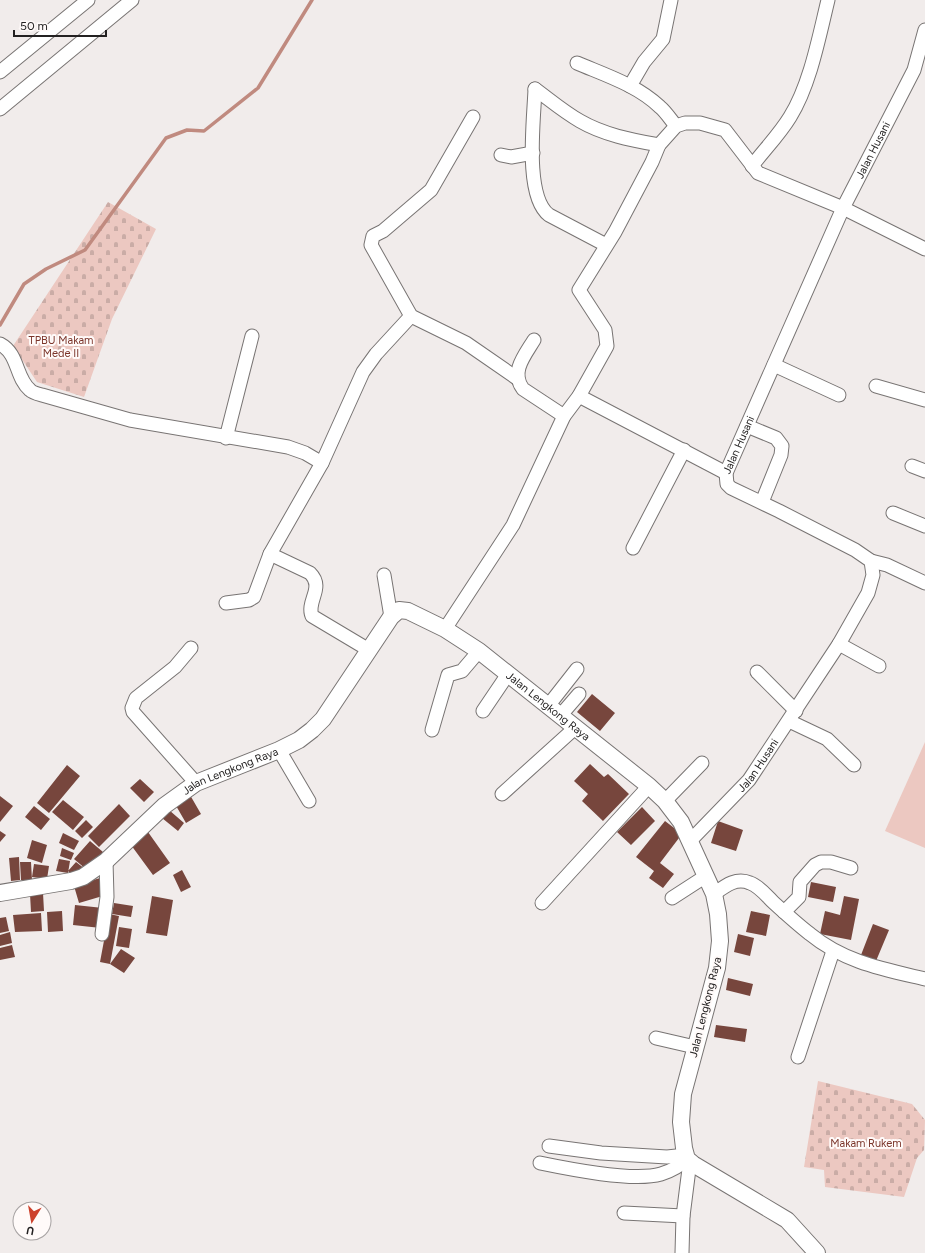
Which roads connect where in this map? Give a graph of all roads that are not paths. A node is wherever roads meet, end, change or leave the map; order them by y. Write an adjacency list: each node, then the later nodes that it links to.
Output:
1 (88, 0): 7 (street)
2 (132, 0): 9 (street)
3 (671, 0): 8 (street)
4 (828, 0): 15 (street)
5 (925, 30): 16 (street, Jalan Husani)
6 (577, 63): 8 (street)
7 (0, 72)
8 (630, 86): 11 (street)
9 (0, 109)
10 (473, 117): 19 (street)
11 (676, 126): 12 (street); 15 (street)
12 (659, 145): 13 (street); 17 (street)
13 (533, 154): 14 (street); 17 (street)
14 (501, 155)
15 (752, 166): 16 (street)
16 (843, 208): 18 (street); 23 (street, Jalan Husani)
17 (606, 245): 27 (street)
18 (925, 249)
19 (411, 316): 24 (street); 33 (street)
20 (252, 336): 31 (street)
21 (534, 340): 24 (street)
22 (0, 344): 31 (street)
23 (774, 365): 26 (street); 30 (street, Jalan Husani)
24 (518, 379): 29 (street)
25 (876, 386): 28 (street)
26 (839, 395)
27 (579, 396): 29 (street); 32 (street)
28 (925, 400)
29 (564, 416): 47 (street)
30 (747, 426): 36 (street, Jalan Husani); 37 (street)
31 (226, 438): 33 (street)
32 (684, 450): 36 (street); 40 (street)
33 (322, 463): 41 (street)
34 (912, 466): 35 (street)
35 (925, 471)
36 (726, 473): 37 (street, Jalan Husani)
37 (762, 502): 42 (street, Jalan Husani)
38 (893, 513): 39 (street)
39 (925, 526)
40 (633, 548)
41 (270, 554): 45 (street); 50 (street)
42 (871, 561): 44 (street); 48 (street, Jalan Husani)
43 (384, 575): 46 (street)
44 (925, 583)
45 (226, 603)
46 (391, 617): 47 (street, Jalan Lengkong Raya); 50 (street, Jalan Lengkong Raya)
47 (445, 629): 51 (street, Jalan Lengkong Raya)
48 (839, 644): 52 (street); 59 (street, Jalan Husani)
49 (191, 648): 65 (street)
50 (369, 650): 62 (street, Jalan Lengkong Raya)
51 (478, 651): 55 (street, Jalan Lengkong Raya); 61 (street)
52 (879, 666)
53 (576, 669): 58 (street)
54 (756, 672): 59 (street)
55 (508, 674): 57 (street); 58 (street, Jalan Lengkong Raya)
56 (579, 694): 58 (street)
57 (483, 711)
58 (554, 711): 60 (street, Jalan Lengkong Raya)
59 (792, 716): 64 (street); 71 (street, Jalan Husani)
60 (575, 728): 66 (street, Jalan Lengkong Raya); 67 (street)
61 (432, 730)
62 (279, 750): 65 (street, Jalan Lengkong Raya); 68 (street)
63 (702, 763): 69 (street)
64 (854, 765)
65 (196, 783): 73 (street, Jalan Lengkong Raya)
66 (649, 786): 69 (street, Jalan Lengkong Raya); 79 (street)
67 (502, 794)
68 (309, 801)
69 (665, 801): 70 (street, Jalan Lengkong Raya)
70 (681, 822): 71 (street); 72 (street, Jalan Lengkong Raya)
71 (702, 826): 72 (street, Jalan Husani)
72 (690, 841): 75 (street, Jalan Lengkong Raya)
73 (106, 861): 76 (street, Jalan Lengkong Raya); 81 (street)
74 (851, 868): 80 (street)
75 (706, 876): 77 (street, Jalan Lengkong Raya); 78 (street)
76 (0, 893)
77 (714, 894): 80 (street); 85 (street, Jalan Lengkong Raya)
78 (672, 898)
79 (542, 903)
80 (784, 912): 82 (street)
81 (102, 934)
82 (833, 951): 83 (street); 86 (street)
83 (925, 979)
84 (656, 1038): 85 (street)
85 (695, 1047): 88 (street, Jalan Lengkong Raya)
86 (798, 1057)
87 (549, 1146): 88 (street)
88 (688, 1158): 89 (street); 91 (street); 93 (street)
89 (540, 1163)
90 (624, 1213): 91 (street)
91 (683, 1216): 92 (street)
92 (682, 1253)
93 (816, 1253)

